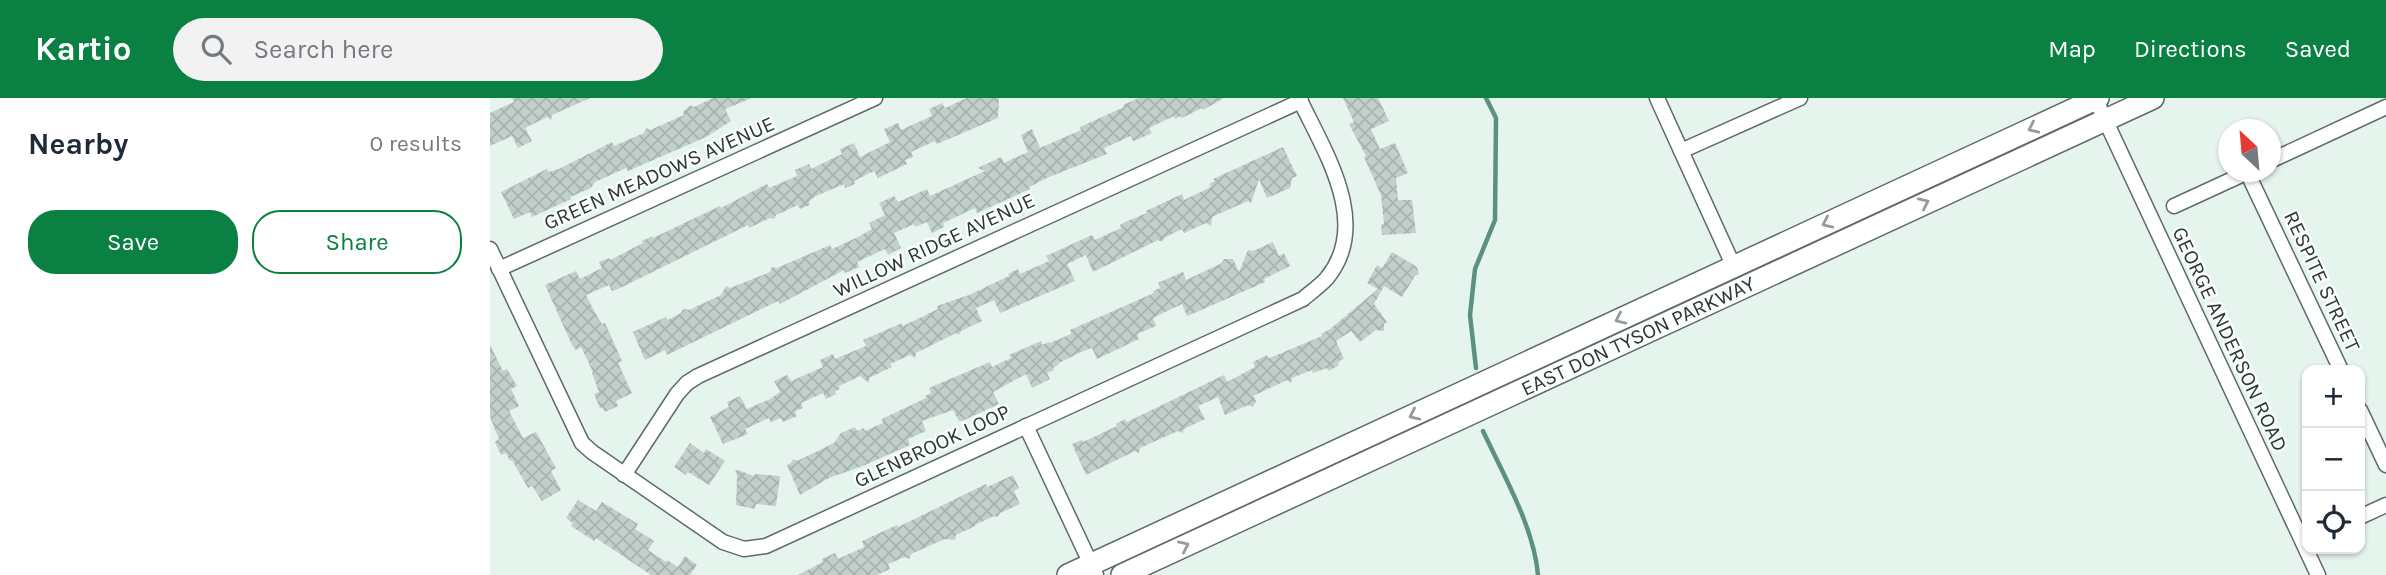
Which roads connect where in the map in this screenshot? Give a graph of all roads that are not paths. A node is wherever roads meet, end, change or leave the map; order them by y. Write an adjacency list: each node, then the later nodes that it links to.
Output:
1 (875, 98): 16 (street, GREEN MEADOWS AVENUE)
2 (1657, 98): 9 (street)
3 (1800, 98): 9 (street)
4 (2096, 98): 8 (street, GEORGE ANDERSON ROAD); 15 (main road, EAST DON TYSON PARKWAY, one-way to 15)
5 (2153, 98): 8 (main road, EAST DON TYSON PARKWAY)
6 (1300, 100): 19 (street, GLENBROOK LOOP); 21 (street, WILLOW RIDGE AVENUE)
7 (2386, 107): 10 (street)
8 (2104, 120): 24 (street, GEORGE ANDERSON ROAD); 28 (main road, EAST DON TYSON PARKWAY, one-way to 8)
9 (1681, 151): 15 (street)
10 (2281, 156)
11 (2226, 182): 13 (street)
12 (2252, 182): 17 (street, RESPITE STREET)
13 (2174, 206)
14 (490, 248): 16 (street, GLENBROOK LOOP)
15 (1734, 267): 26 (main road, EAST DON TYSON PARKWAY, one-way to 26)
16 (499, 269): 21 (street, GLENBROOK LOOP)
17 (2339, 365)
18 (2365, 421): 20 (street)
19 (1026, 426): 21 (street, GLENBROOK LOOP); 26 (street)
20 (2386, 465)
21 (624, 475)
22 (2386, 505): 23 (street)
23 (2365, 515)
24 (2302, 537)
25 (2309, 554): 29 (street, GEORGE ANDERSON ROAD)
26 (1094, 570): 27 (main road, EAST DON TYSON PARKWAY)
27 (1068, 575)
28 (1122, 575)
29 (2318, 575)

